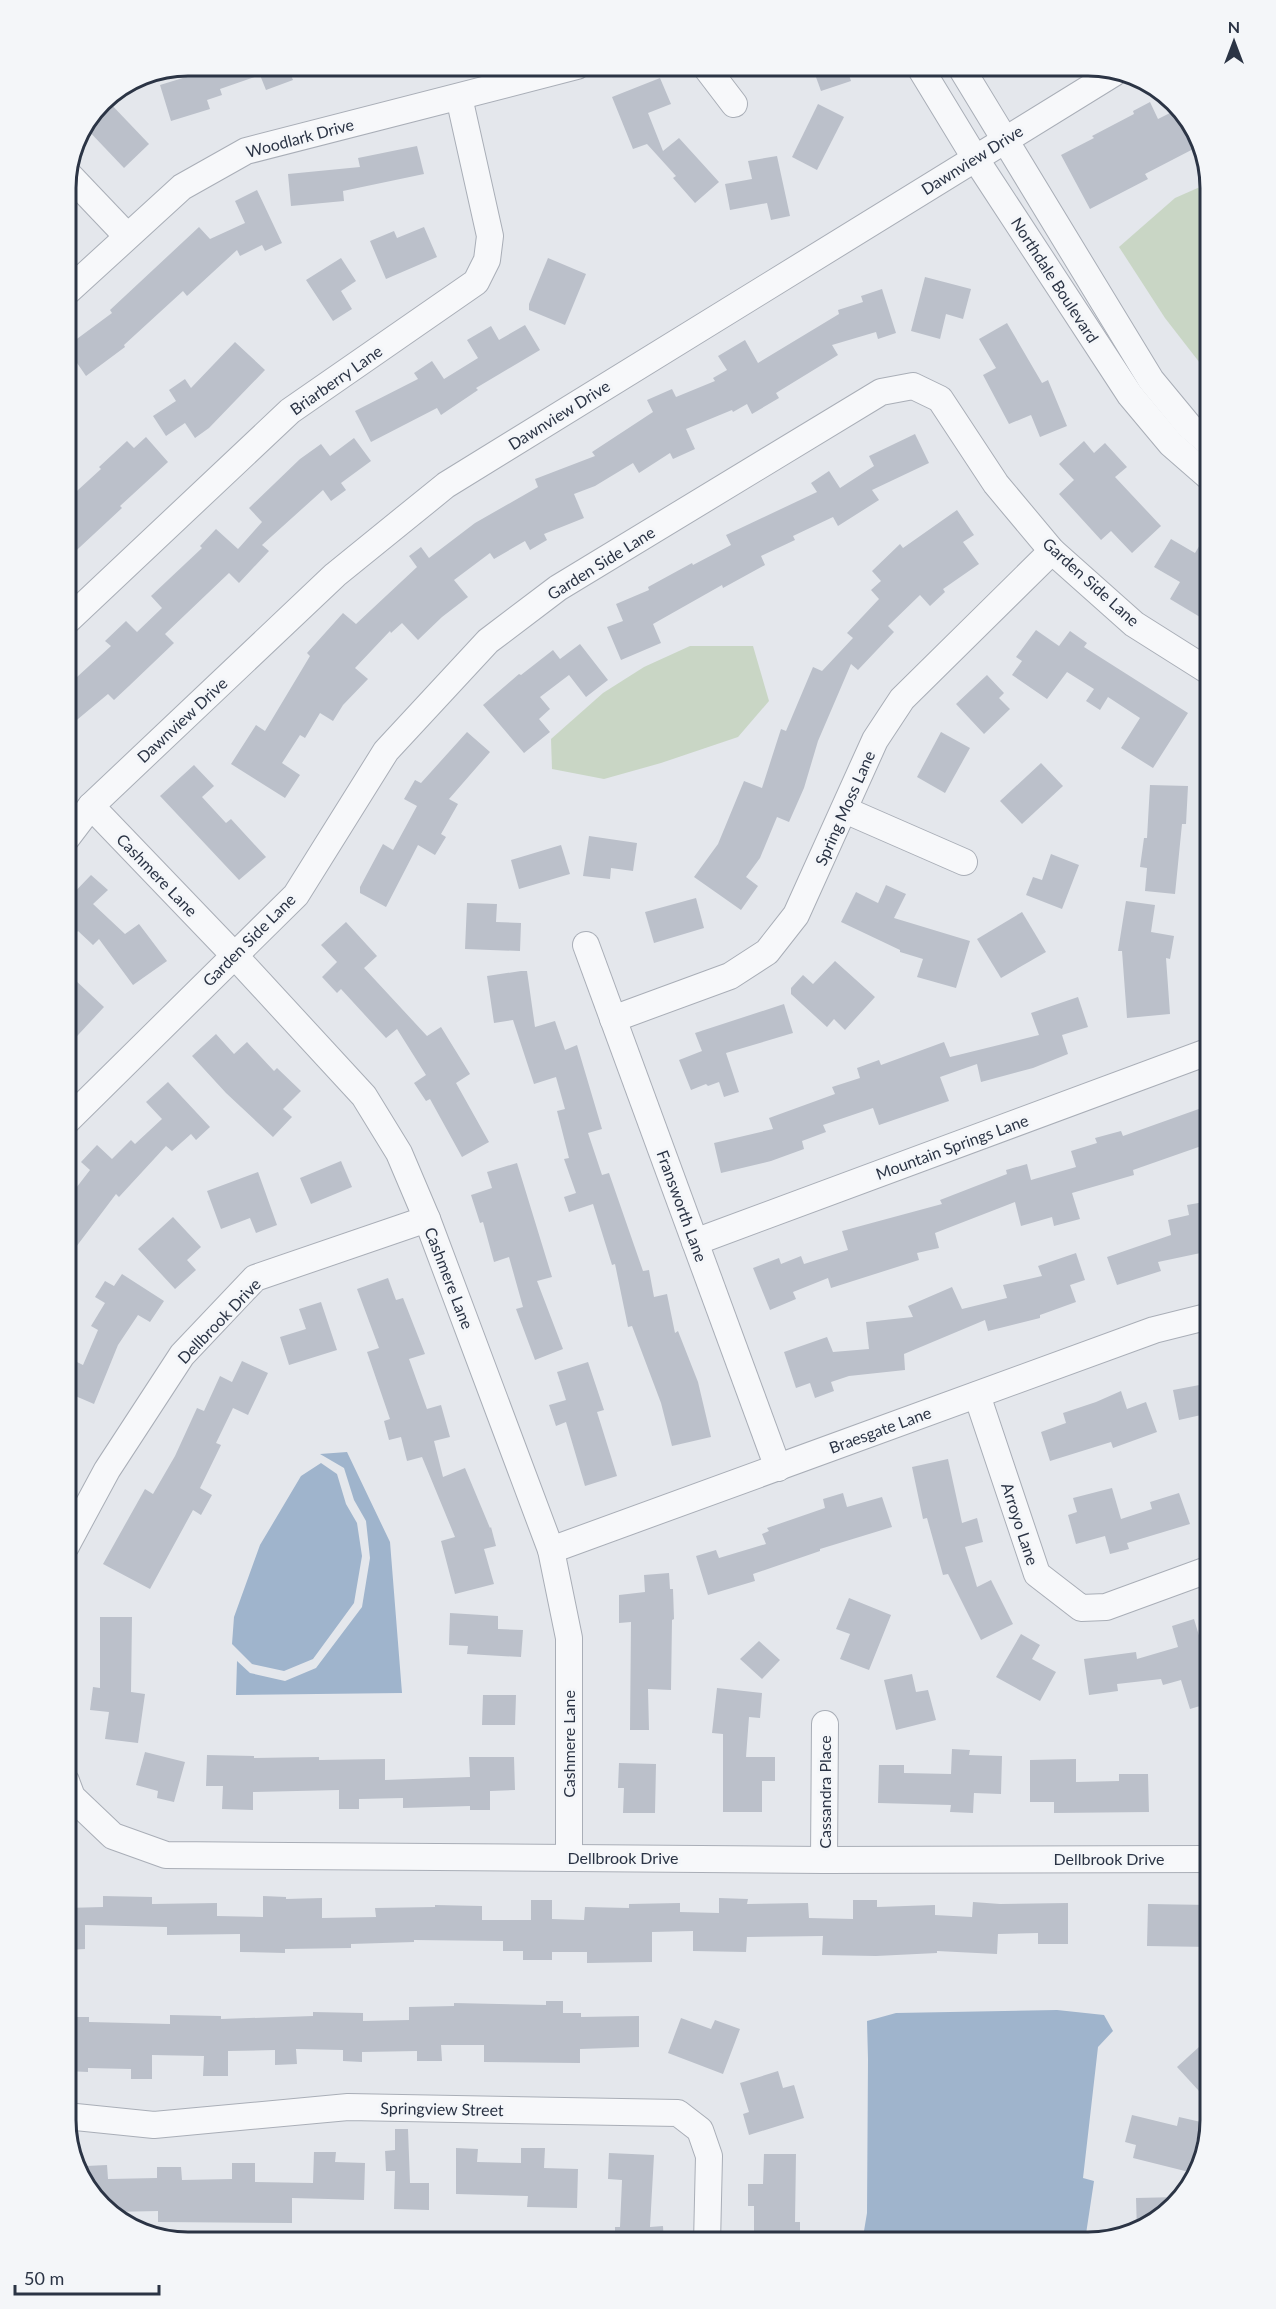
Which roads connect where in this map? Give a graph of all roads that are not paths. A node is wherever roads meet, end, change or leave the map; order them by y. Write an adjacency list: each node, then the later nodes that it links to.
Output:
1 (535, 77): 6 (street, Woodlark Drive)
2 (713, 77): 7 (street)
3 (926, 77): 9 (street, Northdale Boulevard)
4 (967, 77): 8 (street, Northdale Boulevard)
5 (1106, 78): 8 (street, Dawnview Drive)
6 (459, 97): 11 (street, Woodlark Drive); 16 (street, Briarberry Lane)
7 (734, 104)
8 (1005, 140): 9 (street, Dawnview Drive); 13 (street, Northdale Boulevard)
9 (975, 158): 14 (street, Northdale Boulevard); 18 (street, Dawnview Drive)
10 (77, 183): 11 (street)
11 (127, 236): 12 (street, Woodlark Drive)
12 (77, 283)
13 (1200, 435)
14 (1200, 469)
15 (1052, 550): 17 (street, Garden Side Lane); 19 (street, Spring Moss Lane); 23 (street, Garden Side Lane)
16 (77, 612)
17 (1200, 666)
18 (91, 806): 20 (street, Dawnview Drive); 23 (street, Cashmere Lane)
19 (845, 810): 21 (street); 24 (street, Spring Moss Lane)
20 (77, 825)
21 (964, 862)
22 (586, 945): 24 (street, Fransworth Lane)
23 (234, 955): 26 (street, Garden Side Lane); 27 (street, Cashmere Lane)
24 (613, 1019): 28 (street, Fransworth Lane)
25 (1200, 1055): 28 (street, Mountain Springs Lane)
26 (77, 1112)
27 (427, 1219): 32 (street, Dellbrook Drive); 33 (street, Cashmere Lane)
28 (695, 1242): 31 (street, Fransworth Lane)
29 (1200, 1318): 30 (street, Braesgate Lane)
30 (977, 1395): 31 (street, Braesgate Lane); 34 (street, Arroyo Lane)
31 (778, 1468): 33 (street, Braesgate Lane)
32 (76, 1527)
33 (551, 1550): 37 (street, Cashmere Lane)
34 (1200, 1573)
35 (825, 1725): 39 (street, Cassandra Place)
36 (76, 1801): 37 (street, Dellbrook Drive)
37 (569, 1858): 39 (street, Dellbrook Drive)
38 (1200, 1859): 39 (street, Dellbrook Drive)
39 (824, 1860)
40 (76, 2117): 41 (street, Springview Street)
41 (707, 2232)

